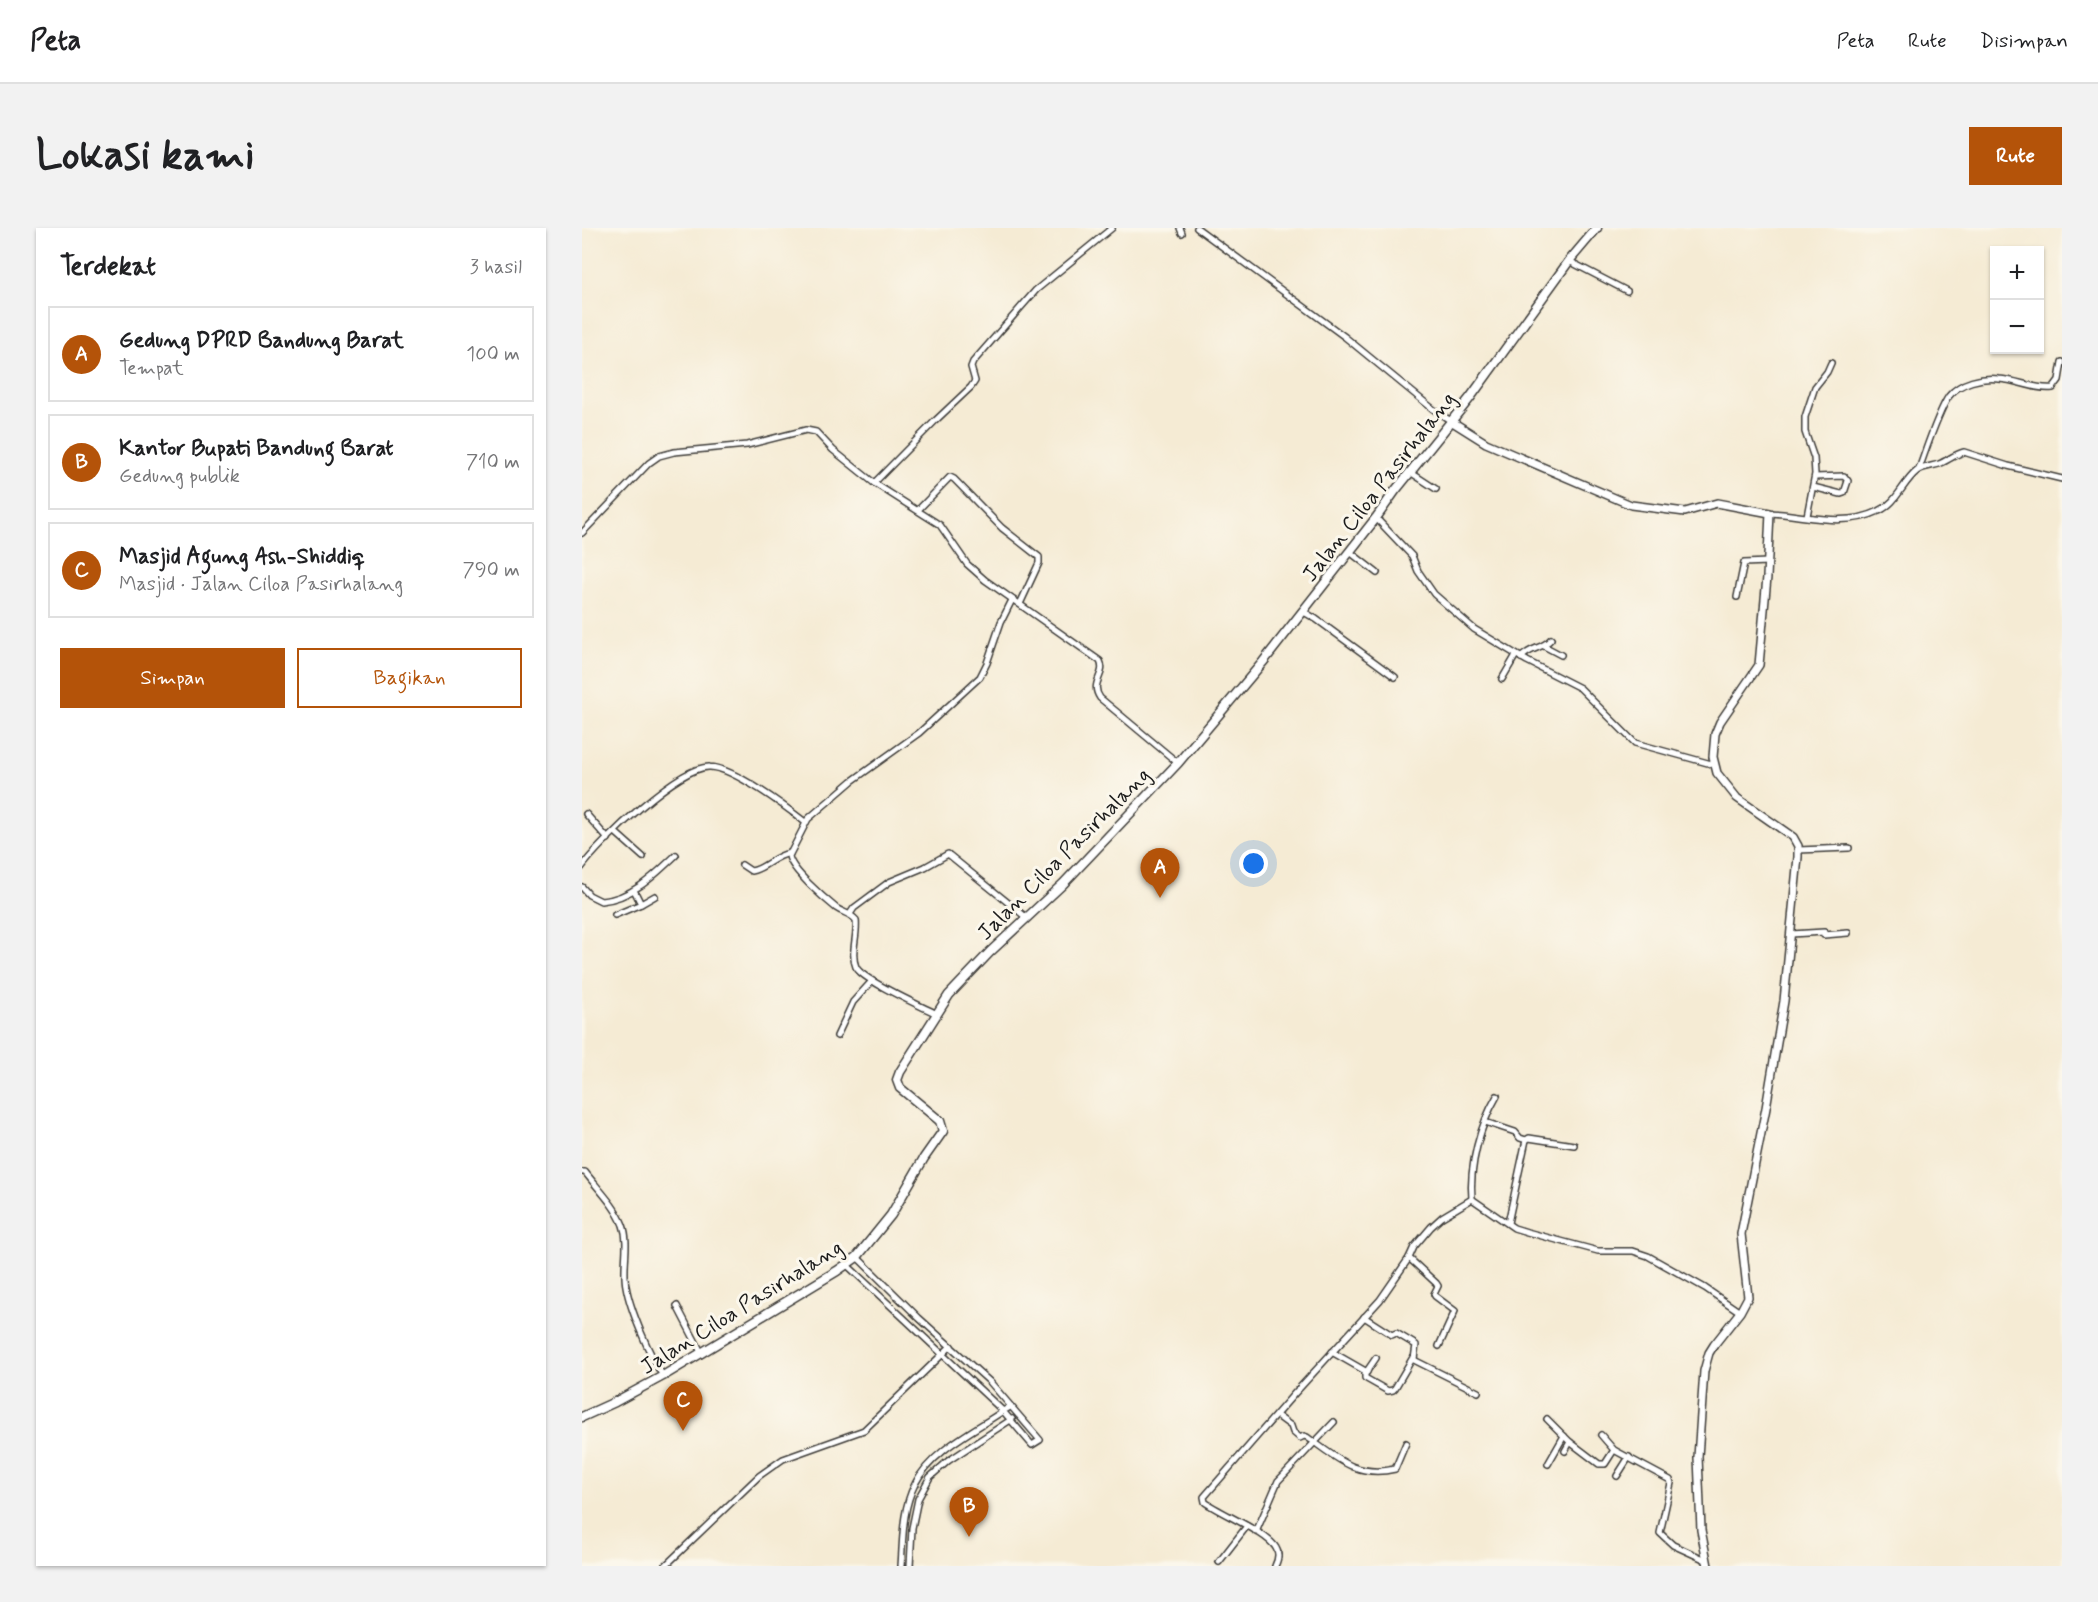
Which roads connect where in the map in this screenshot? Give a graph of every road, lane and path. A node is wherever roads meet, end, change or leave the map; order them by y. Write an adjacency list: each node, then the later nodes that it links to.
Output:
1 (1112, 228): 13 (street)
2 (1197, 228): 8 (street)
3 (1597, 228): 4 (main road, Jalan Ciloa Pasirhalang)
4 (1569, 261): 5 (street); 8 (main road, Jalan Ciloa Pasirhalang)
5 (1627, 291)
6 (2062, 362): 9 (street)
7 (1831, 363): 11 (street)
8 (1451, 421): 10 (main road, Jalan Ciloa Pasirhalang); 17 (street)
9 (1918, 469): 12 (street); 18 (street)
10 (1410, 472): 15 (street); 19 (main road, Jalan Ciloa Pasirhalang)
11 (1815, 477): 14 (street); 14 (street)
12 (2062, 479)
13 (874, 483): 16 (street); 20 (street)
14 (1813, 487): 18 (street)
15 (1436, 489)
16 (918, 510): 25 (street); 26 (street)
17 (1770, 513): 18 (street); 22 (street)
18 (1807, 516)
19 (1376, 518): 21 (main road, Jalan Ciloa Pasirhalang); 31 (street)
20 (582, 533)
21 (1350, 552): 23 (street); 27 (main road, Jalan Ciloa Pasirhalang)
22 (1768, 562): 24 (street); 35 (street)
23 (1377, 573)
24 (1737, 597)
25 (1012, 600): 26 (street); 37 (street)
26 (1020, 604): 34 (street)
27 (1304, 612): 32 (street); 34 (main road, Jalan Ciloa Pasirhalang)
28 (1551, 639): 29 (street)
29 (1544, 646): 30 (street); 31 (street)
30 (1562, 655)
31 (1519, 657): 33 (street); 35 (street)
32 (1395, 678)
33 (1502, 679)
34 (1178, 763): 53 (main road, Jalan Ciloa Pasirhalang)
35 (1715, 765): 41 (street)
36 (586, 814): 39 (street)
37 (805, 822): 38 (street); 42 (street)
38 (615, 832): 39 (street); 44 (street)
39 (608, 839): 46 (street)
40 (1850, 848): 41 (street)
41 (1798, 850): 55 (street)
42 (790, 853): 45 (street); 51 (street)
43 (676, 855): 48 (street)
44 (643, 856)
45 (742, 865)
46 (582, 867)
47 (582, 886): 48 (street)
48 (634, 890): 50 (street)
49 (655, 896): 50 (street)
50 (642, 904): 52 (street)
51 (850, 914): 53 (street); 56 (street)
52 (615, 915)
53 (1027, 918): 57 (main road, Jalan Ciloa Pasirhalang)
54 (1848, 933): 55 (street)
55 (1791, 934): 70 (street)
56 (872, 981): 57 (street); 58 (street)
57 (937, 1014): 66 (main road, Jalan Ciloa Pasirhalang)
58 (837, 1036)
59 (1497, 1096): 60 (street)
60 (1485, 1122): 61 (street); 64 (street)
61 (1526, 1140): 62 (street); 65 (street)
62 (1574, 1145)
63 (582, 1172): 80 (street)
64 (1472, 1200): 65 (street); 67 (street)
65 (1508, 1223): 70 (street)
66 (857, 1257): 68 (main road, Jalan Ciloa Pasirhalang); 72 (street)
67 (1409, 1258): 71 (street); 73 (street)
68 (847, 1265): 75 (street); 76 (main road, Jalan Ciloa Pasirhalang)
69 (677, 1306): 76 (street)
70 (1740, 1312): 105 (street)
71 (1364, 1317): 74 (street); 78 (street)
72 (951, 1346): 75 (street); 82 (street)
73 (1439, 1346)
74 (1332, 1352): 79 (street); 85 (street)
75 (943, 1353): 83 (street); 106 (street)
76 (702, 1354): 80 (main road, Jalan Ciloa Pasirhalang)
77 (1376, 1358): 79 (street)
78 (1414, 1359): 79 (street); 81 (street)
79 (1367, 1372)
80 (663, 1376): 86 (main road, Jalan Ciloa Pasirhalang)
81 (1478, 1392)
82 (1010, 1407): 83 (street); 84 (street)
83 (1003, 1411): 88 (street); 107 (street)
84 (1018, 1415): 88 (street); 88 (street)
85 (1276, 1415): 92 (street); 102 (street)
86 (582, 1417)
87 (1547, 1419): 90 (street)
88 (1010, 1420): 108 (street)
89 (1334, 1422): 92 (street)
90 (1564, 1436): 93 (street); 100 (street)
91 (1601, 1436): 95 (street)
92 (1315, 1442): 94 (street); 103 (street)
93 (1570, 1442): 96 (street); 97 (street)
94 (1406, 1443)
95 (1614, 1450): 97 (street); 98 (street)
96 (1565, 1451)
97 (1585, 1453): 99 (street)
98 (1629, 1457): 101 (street); 105 (street)
99 (1582, 1461)
100 (1548, 1464)
101 (1617, 1476)
102 (1247, 1526): 103 (street); 104 (street)
103 (1256, 1532): 109 (street)
104 (1219, 1562)
105 (1707, 1563)
106 (666, 1566)
107 (901, 1566)
108 (910, 1566)
109 (1275, 1566)

